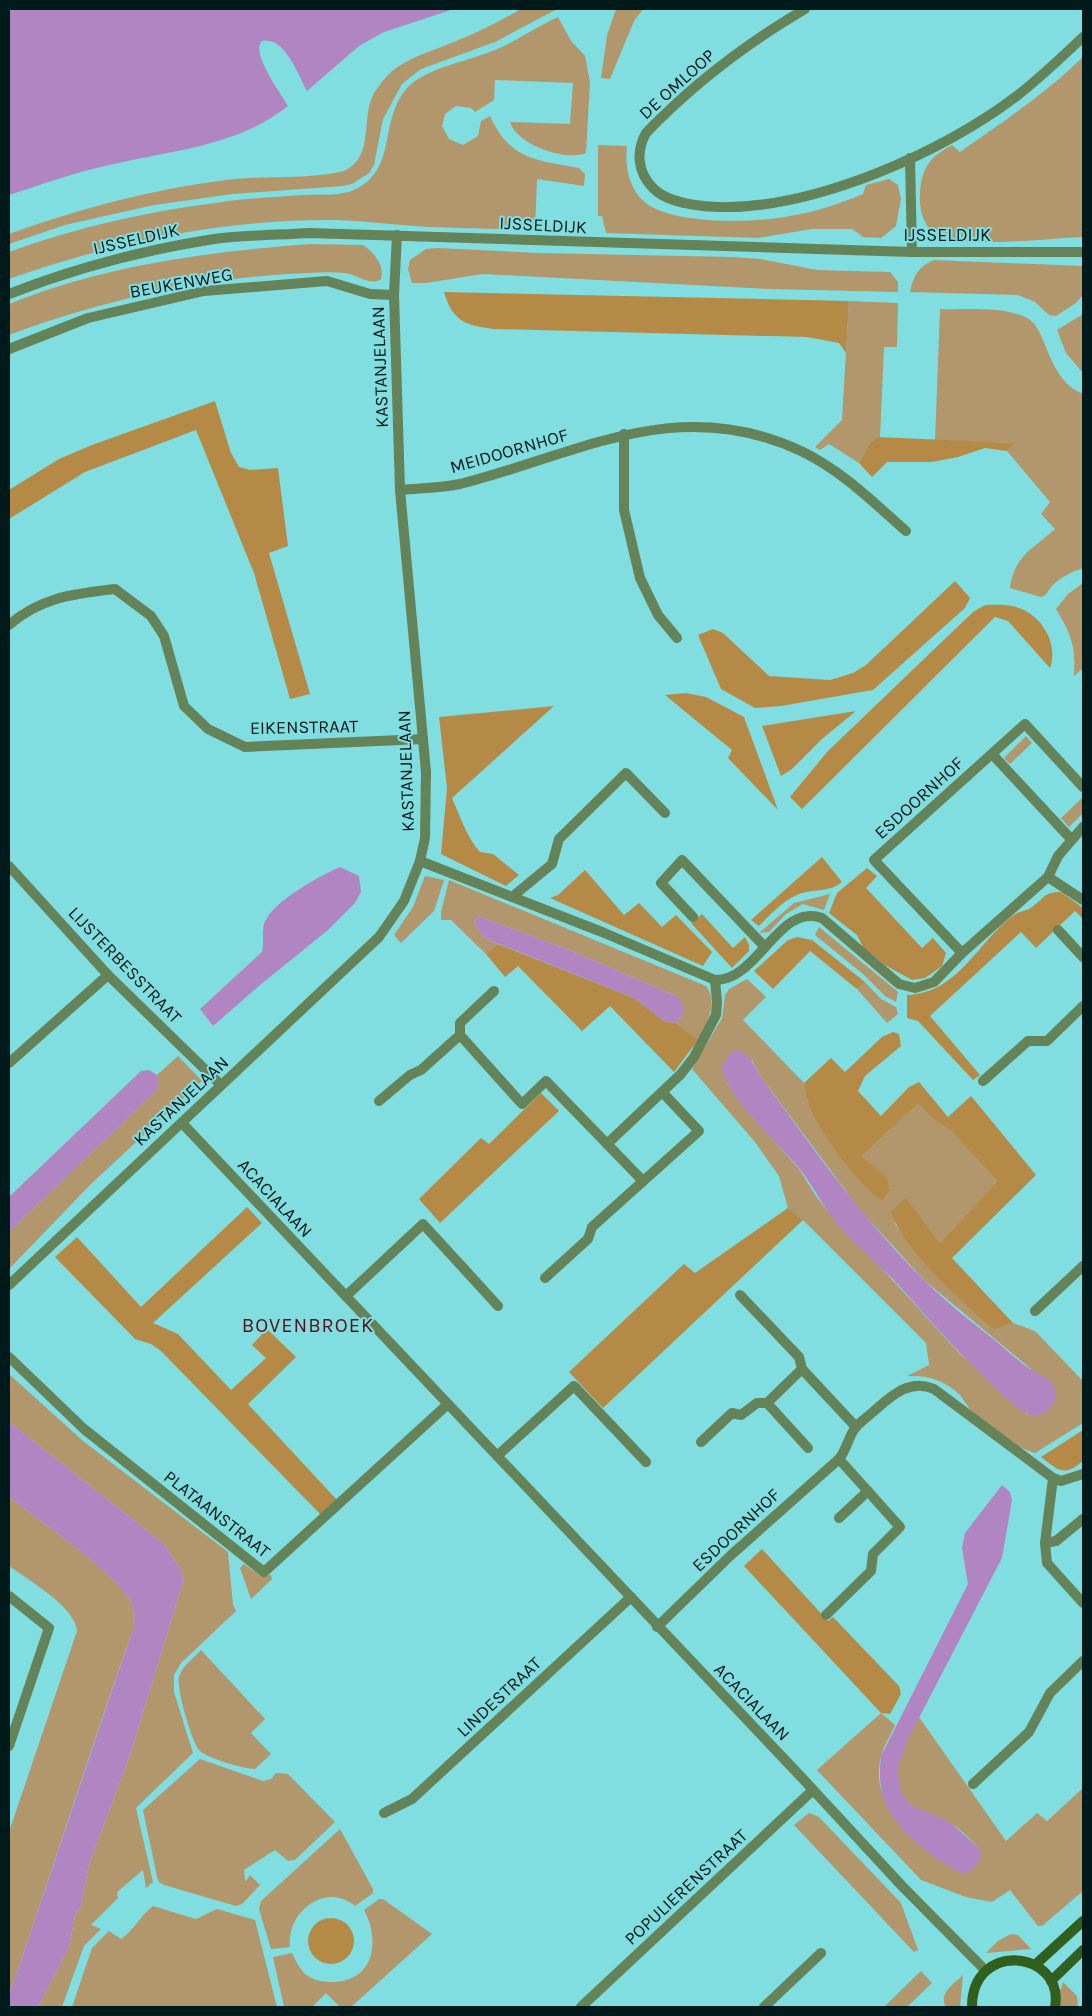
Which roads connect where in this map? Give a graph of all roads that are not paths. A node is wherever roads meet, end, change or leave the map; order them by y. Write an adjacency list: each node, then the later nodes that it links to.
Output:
1 (805, 9): 3 (street, DE OMLOOP)
2 (1083, 37): 3 (street, DE OMLOOP)
3 (910, 158): 5 (street)
4 (397, 235): 5 (street, IJSSELDIJK); 7 (street, IJSSELDIJK); 8 (street, KASTANJELAAN)
5 (912, 252): 6 (street, IJSSELDIJK)
6 (1083, 252)
7 (9, 294)
8 (394, 295): 9 (street, BEUKENWEG); 11 (street, KASTANJELAAN)
9 (9, 348)
10 (624, 434): 11 (street, MEIDOORNHOF); 12 (street, MEIDOORNHOF); 14 (street)
11 (400, 490): 15 (street, KASTANJELAAN)
12 (906, 531)
13 (9, 625): 15 (street, EIKENSTRAAT)
14 (677, 638)
15 (424, 740): 21 (street, KASTANJELAAN)
16 (992, 754): 17 (street, ESDOORNHOF); 20 (street); 29 (street, ESDOORNHOF)
17 (1083, 787)
18 (665, 813): 24 (street)
19 (1083, 827): 20 (street)
20 (1071, 839): 23 (street)
21 (420, 861): 24 (street); 38 (street, KASTANJELAAN)
22 (9, 866): 31 (street, LIJSTERBESSTRAAT)
23 (1048, 877): 25 (street); 29 (street)
24 (512, 897): 32 (street)
25 (1083, 900)
26 (693, 917): 28 (street)
27 (1058, 930): 30 (street)
28 (765, 947): 29 (street); 32 (street)
29 (962, 953)
30 (1083, 958)
31 (108, 974): 36 (street); 38 (street, LIJSTERBESSTRAAT)
32 (715, 980): 39 (street)
33 (494, 991): 35 (street)
34 (1083, 1006): 37 (street)
35 (460, 1035): 40 (street); 42 (street)
36 (9, 1063)
37 (983, 1081)
38 (221, 1085): 41 (street, KASTANJELAAN)
39 (663, 1093): 42 (street); 43 (street)
40 (379, 1101)
41 (182, 1123): 46 (street, KASTANJELAAN); 48 (street, ACACIALAAN)
42 (607, 1144): 43 (street)
43 (642, 1180): 45 (street)
44 (1083, 1266): 50 (street)
45 (545, 1278)
46 (9, 1285)
47 (740, 1295): 52 (street)
48 (346, 1296): 49 (street); 54 (street, ACACIALAAN)
49 (498, 1306)
50 (1035, 1311)
51 (9, 1357): 54 (street, PLATAANSTRAAT)
52 (802, 1369): 53 (street); 55 (street)
53 (767, 1403): 56 (street); 57 (street)
54 (448, 1404): 58 (street, ACACIALAAN)
55 (856, 1427): 59 (street, ESDOORNHOF); 62 (street, ESDOORNHOF)
56 (701, 1442)
57 (808, 1448)
58 (497, 1456): 60 (street); 68 (street, ACACIALAAN)
59 (839, 1459): 63 (street); 71 (street, ESDOORNHOF)
60 (646, 1462)
61 (1083, 1474): 62 (street)
62 (1054, 1478): 66 (street)
63 (868, 1491): 64 (street); 70 (street)
64 (839, 1518)
65 (1083, 1519): 66 (street)
66 (1044, 1543): 69 (street)
67 (9, 1596): 73 (street)
68 (631, 1597): 71 (street, ACACIALAAN); 76 (street, LINDESTRAAT)
69 (1083, 1603)
70 (826, 1614)
71 (657, 1627): 75 (street, ACACIALAAN)
72 (1083, 1661): 74 (street)
73 (9, 1746)
74 (973, 1784)
75 (813, 1790): 81 (street, ACACIALAAN); 83 (street, POPULIERENSTRAAT)
76 (384, 1813)
77 (1083, 1921): 80 (main road)
78 (1083, 1950): 82 (main road)
79 (820, 1953): 84 (street)
80 (1035, 1965): 81 (main road); 82 (main road)
81 (985, 1970): 85 (main road)
82 (1051, 1981): 86 (main road)
83 (581, 2007)
84 (764, 2007)
85 (972, 2007)
86 (1055, 2007)

